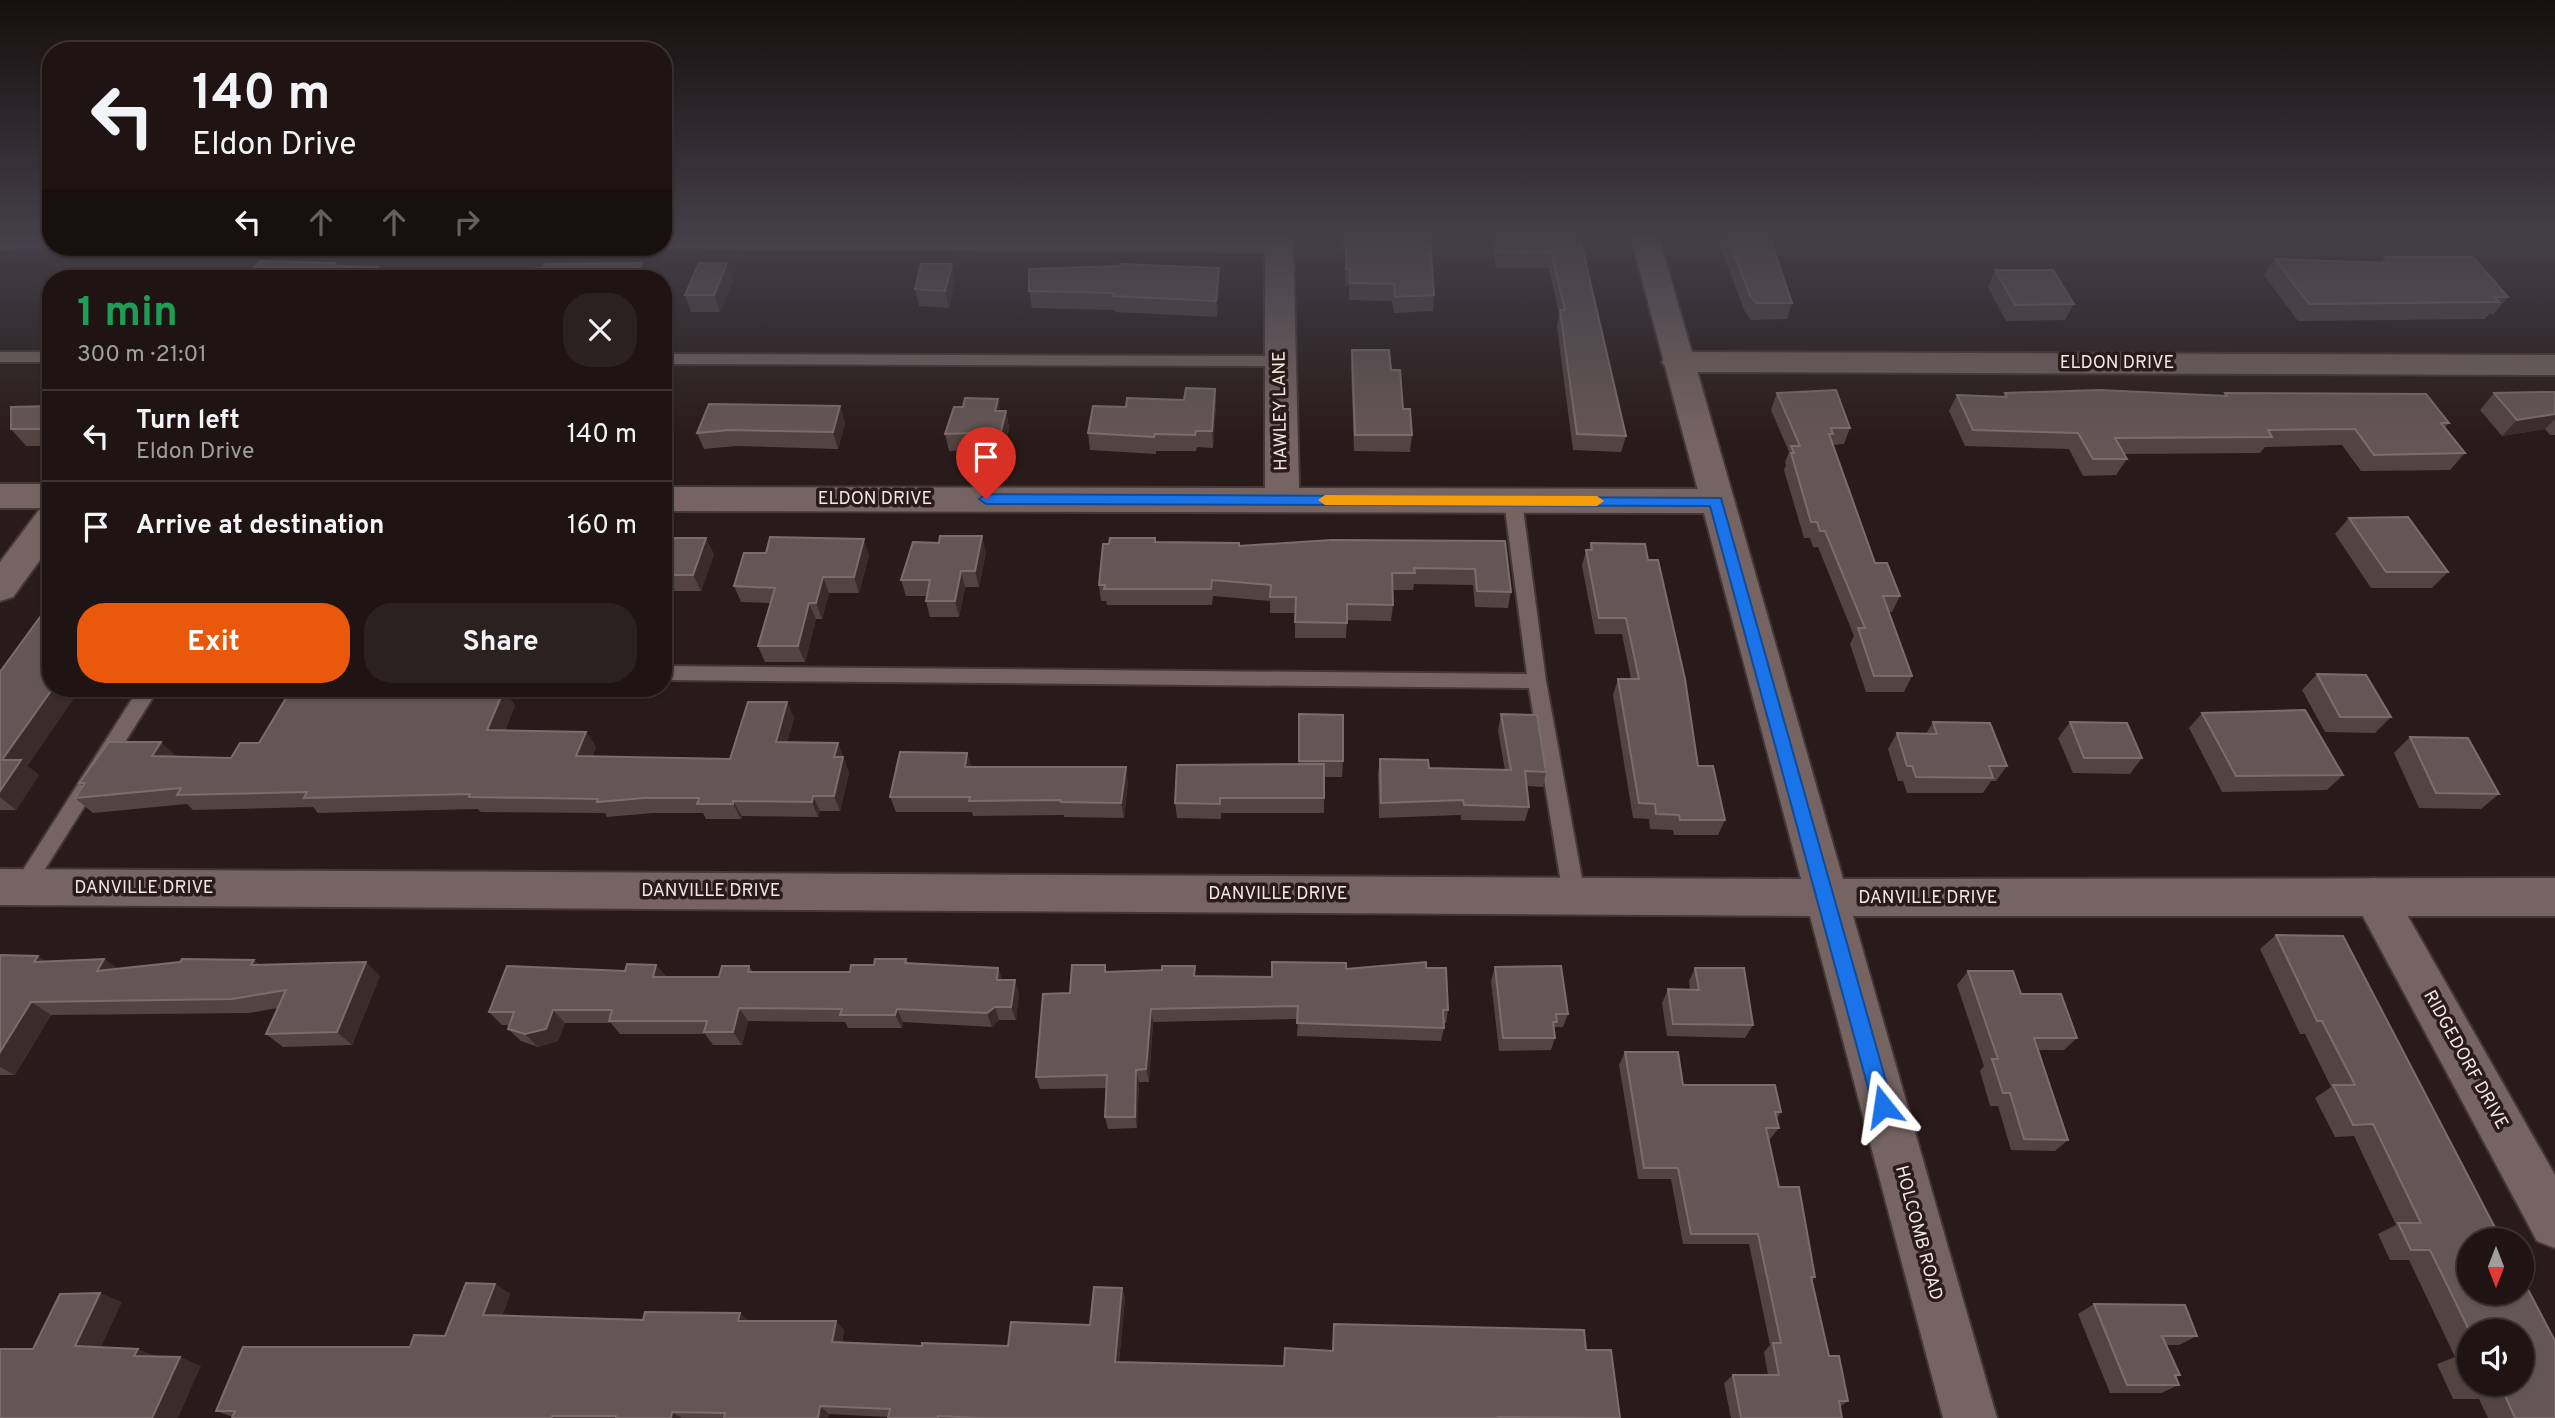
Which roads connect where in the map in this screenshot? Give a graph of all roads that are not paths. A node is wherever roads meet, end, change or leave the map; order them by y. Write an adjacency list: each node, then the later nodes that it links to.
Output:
1 (1280, 304): 6 (street, HAWLEY LANE)
2 (1663, 304): 7 (street, HOLCOMB ROAD)
3 (0, 357): 4 (lane)
4 (42, 357)
5 (672, 359): 6 (lane)
6 (1280, 361): 12 (street, HAWLEY LANE)
7 (1678, 362): 8 (street, ELDON DRIVE); 14 (street, HOLCOMB ROAD)
8 (2555, 365)
9 (0, 495): 10 (street)
10 (42, 496)
11 (672, 499): 12 (street, ELDON DRIVE)
12 (1282, 500): 13 (street, ELDON DRIVE)
13 (1513, 501): 14 (street, ELDON DRIVE); 18 (lane)
14 (1716, 501): 24 (street, HOLCOMB ROAD)
15 (42, 531): 16 (street)
16 (0, 588)
17 (672, 673): 18 (lane)
18 (1537, 681): 21 (lane)
19 (143, 697): 20 (lane)
20 (11, 887): 21 (street, DANVILLE DRIVE)
21 (1574, 895): 24 (street, DANVILLE DRIVE)
22 (2374, 896): 23 (street, DANVILLE DRIVE); 24 (street, DANVILLE DRIVE); 25 (street, RIDGEDORF DRIVE)
23 (2555, 897)
24 (1826, 898): 26 (street, HOLCOMB ROAD)
25 (2555, 1223)
26 (1969, 1418)

